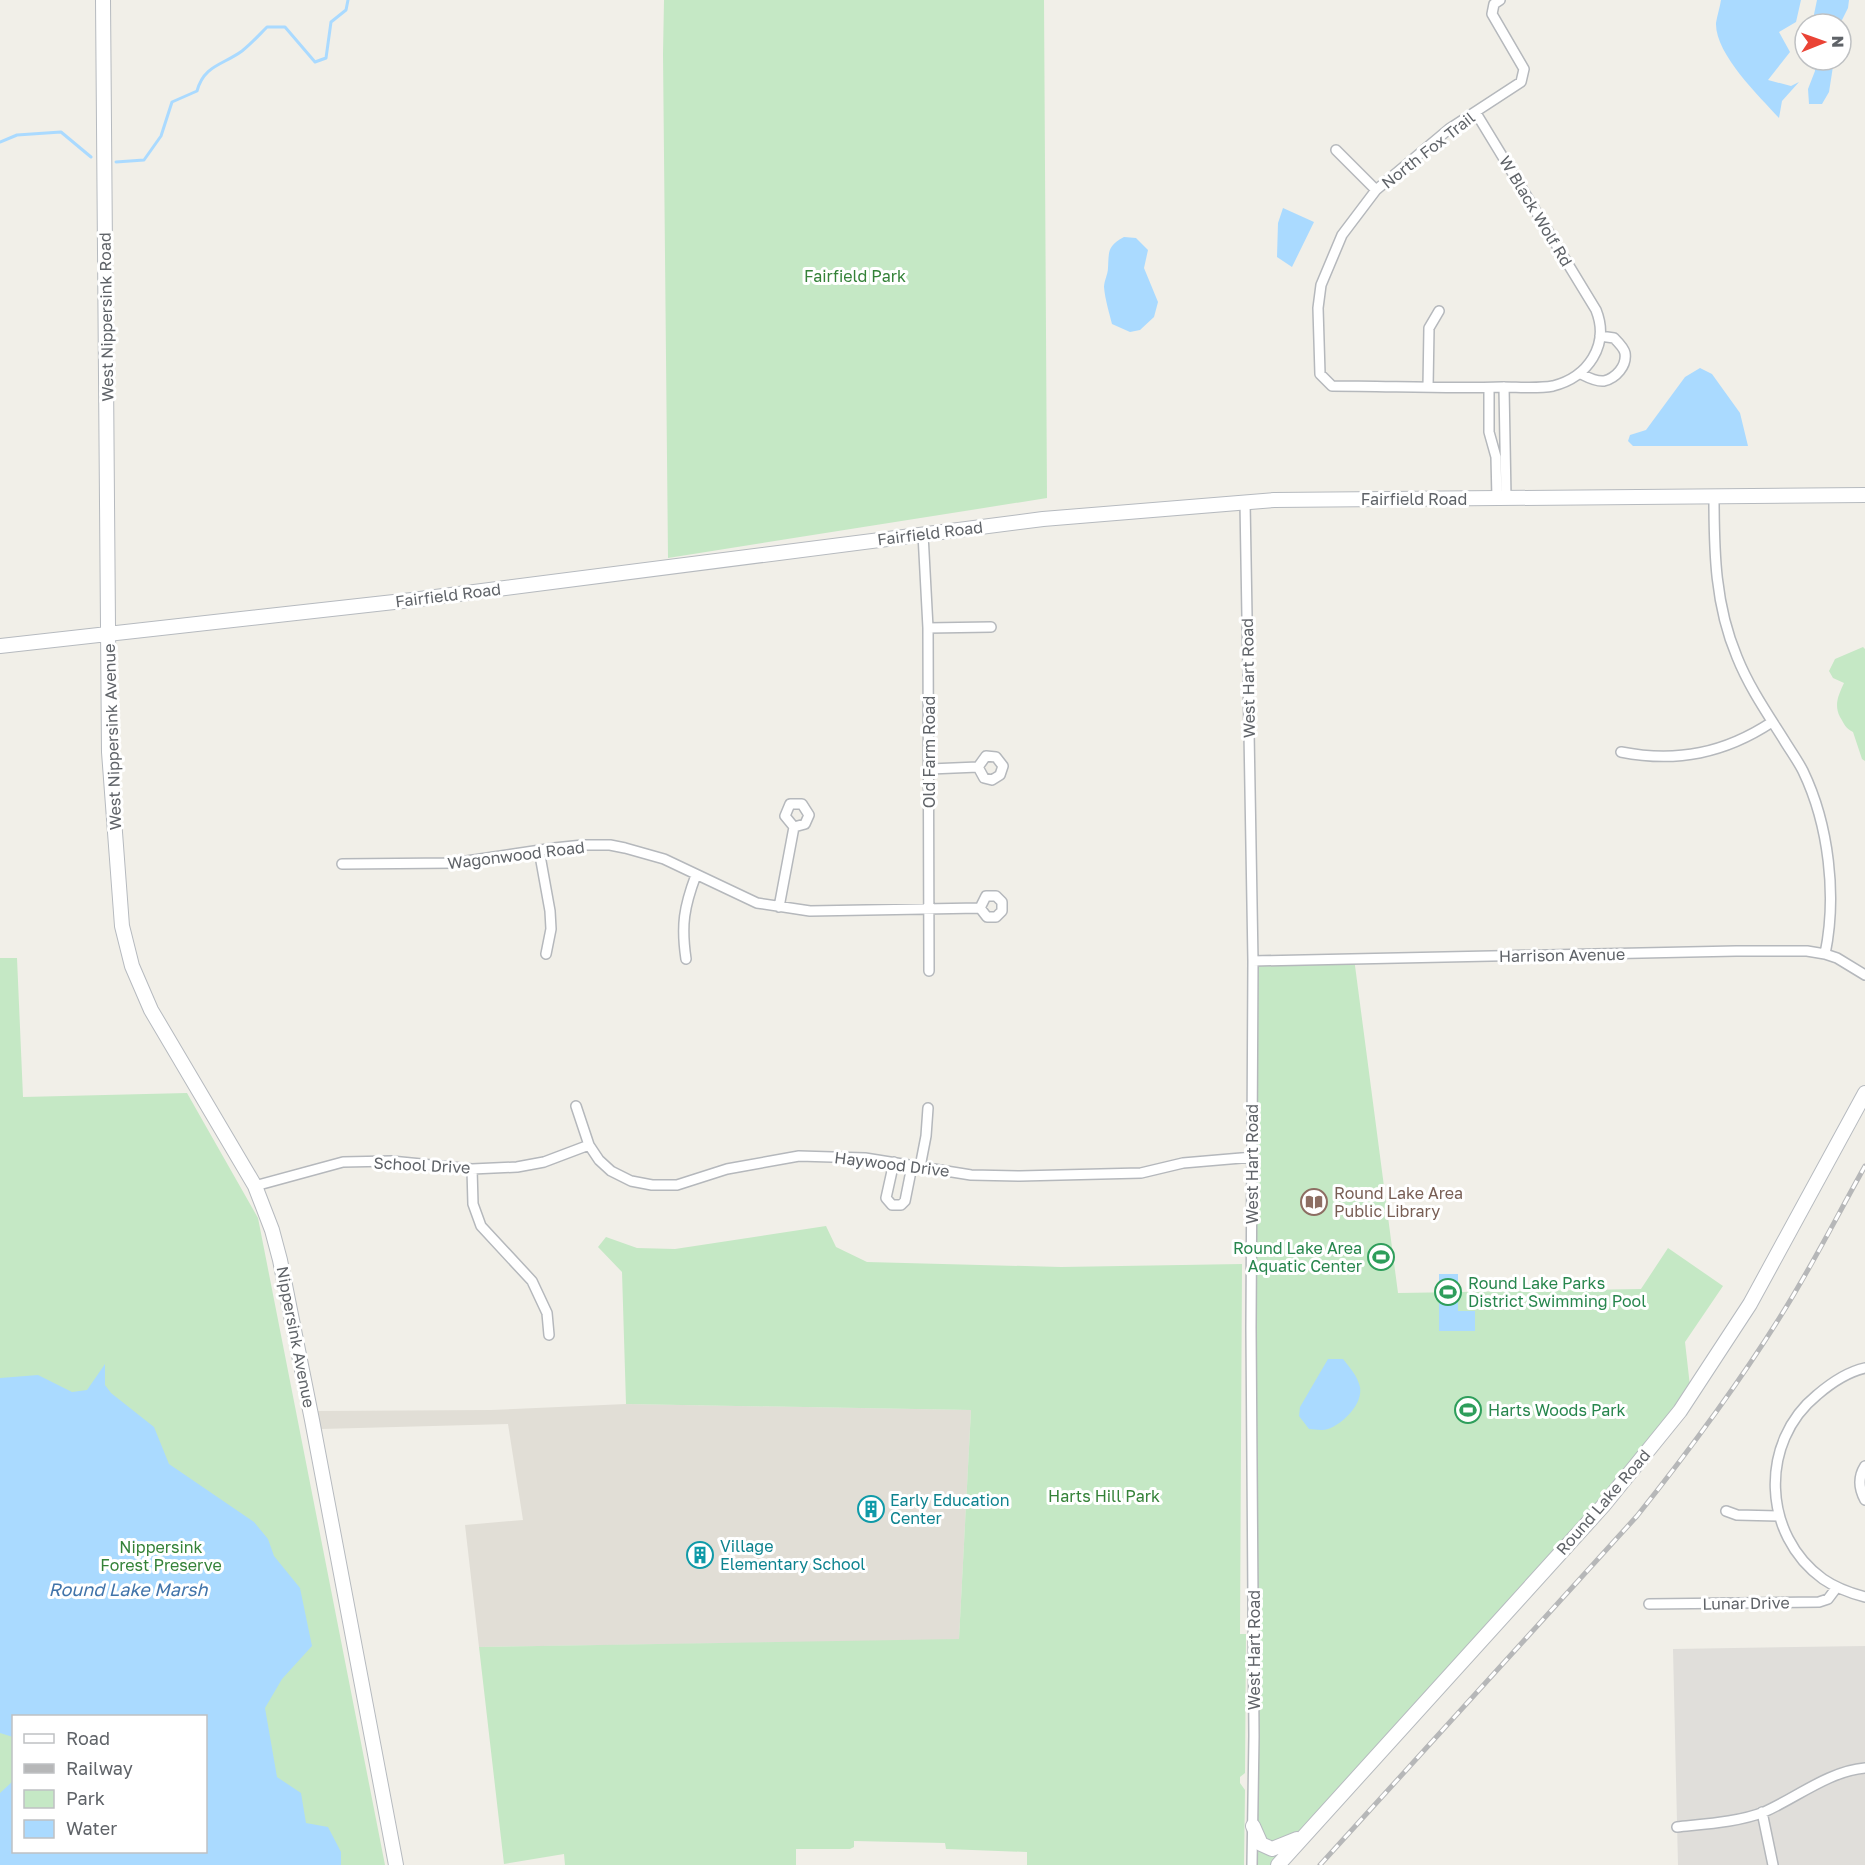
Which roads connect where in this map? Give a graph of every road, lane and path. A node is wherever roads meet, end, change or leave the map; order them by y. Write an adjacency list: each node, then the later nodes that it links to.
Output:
1 (103, 0): 19 (street, West Nippersink Road)
2 (1500, 0): 3 (street, North Fox Trail)
3 (1476, 113): 5 (street, North Fox Trail); 7 (street, W Black Wolf Rd)
4 (1336, 150): 5 (street)
5 (1376, 190): 9 (street, North Fox Trail)
6 (1439, 311): 9 (street)
7 (1600, 336): 8 (street); 8 (street)
8 (1581, 374): 10 (street, North Fox Trail)
9 (1428, 387): 11 (street, North Fox Trail)
10 (1508, 387): 11 (street, North Fox Trail); 14 (street)
11 (1489, 388): 14 (street)
12 (1865, 495): 13 (street, Fairfield Road)
13 (1714, 496): 14 (street, Fairfield Road); 21 (street)
14 (1502, 498): 15 (street, Fairfield Road)
15 (1245, 502): 16 (street, Fairfield Road); 36 (street, West Hart Road)
16 (923, 534): 18 (street, Old Farm Road); 19 (street, Fairfield Road)
17 (991, 627): 18 (street)
18 (928, 628): 24 (street, Old Farm Road)
19 (109, 634): 20 (street, Fairfield Road); 26 (street, West Nippersink Avenue)
20 (0, 646)
21 (1772, 722): 22 (street); 34 (street)
22 (1621, 752)
23 (978, 767): 24 (street)
24 (930, 768): 32 (street, Old Farm Road)
25 (794, 827): 30 (street)
26 (115, 839): 47 (street, Nippersink Avenue)
27 (539, 850): 28 (street, Wagonwood Road); 29 (street, Wagonwood Road); 33 (street)
28 (342, 864)
29 (696, 875): 30 (street, Wagonwood Road); 35 (street)
30 (780, 907): 32 (street, Wagonwood Road)
31 (980, 908): 32 (street, Wagonwood Road)
32 (930, 909): 37 (street, Old Farm Road)
33 (546, 954)
34 (1825, 954): 36 (street, Harrison Avenue); 38 (street, Harrison Avenue)
35 (686, 959)
36 (1253, 961): 43 (street, West Hart Road)
37 (929, 971)
38 (1865, 975)
39 (1865, 1094): 61 (street, Round Lake Road)
40 (576, 1106): 42 (street, Haywood Drive)
41 (928, 1108): 45 (street)
42 (589, 1145): 44 (street, Haywood Drive); 46 (street, School Drive)
43 (1252, 1157): 45 (street, Haywood Drive); 59 (street, West Hart Road)
44 (894, 1162): 45 (street, Haywood Drive); 45 (street)
45 (916, 1166)
46 (471, 1168): 47 (street, School Drive); 48 (street)
47 (255, 1186): 62 (street, Nippersink Avenue)
48 (549, 1335)
49 (1865, 1368): 53 (street)
50 (1865, 1466): 51 (street)
51 (1865, 1500)
52 (1726, 1511): 53 (street)
53 (1778, 1516): 54 (street)
54 (1837, 1587): 55 (street); 56 (street, Lunar Drive)
55 (1865, 1597)
56 (1649, 1604)
57 (1865, 1768): 58 (street)
58 (1762, 1812): 60 (street); 65 (street)
59 (1253, 1826): 61 (street); 63 (street, West Hart Road)
60 (1677, 1827)
61 (1304, 1836): 64 (street, Round Lake Road)
62 (396, 1865)
63 (1252, 1865)
64 (1278, 1865)
65 (1773, 1865)

